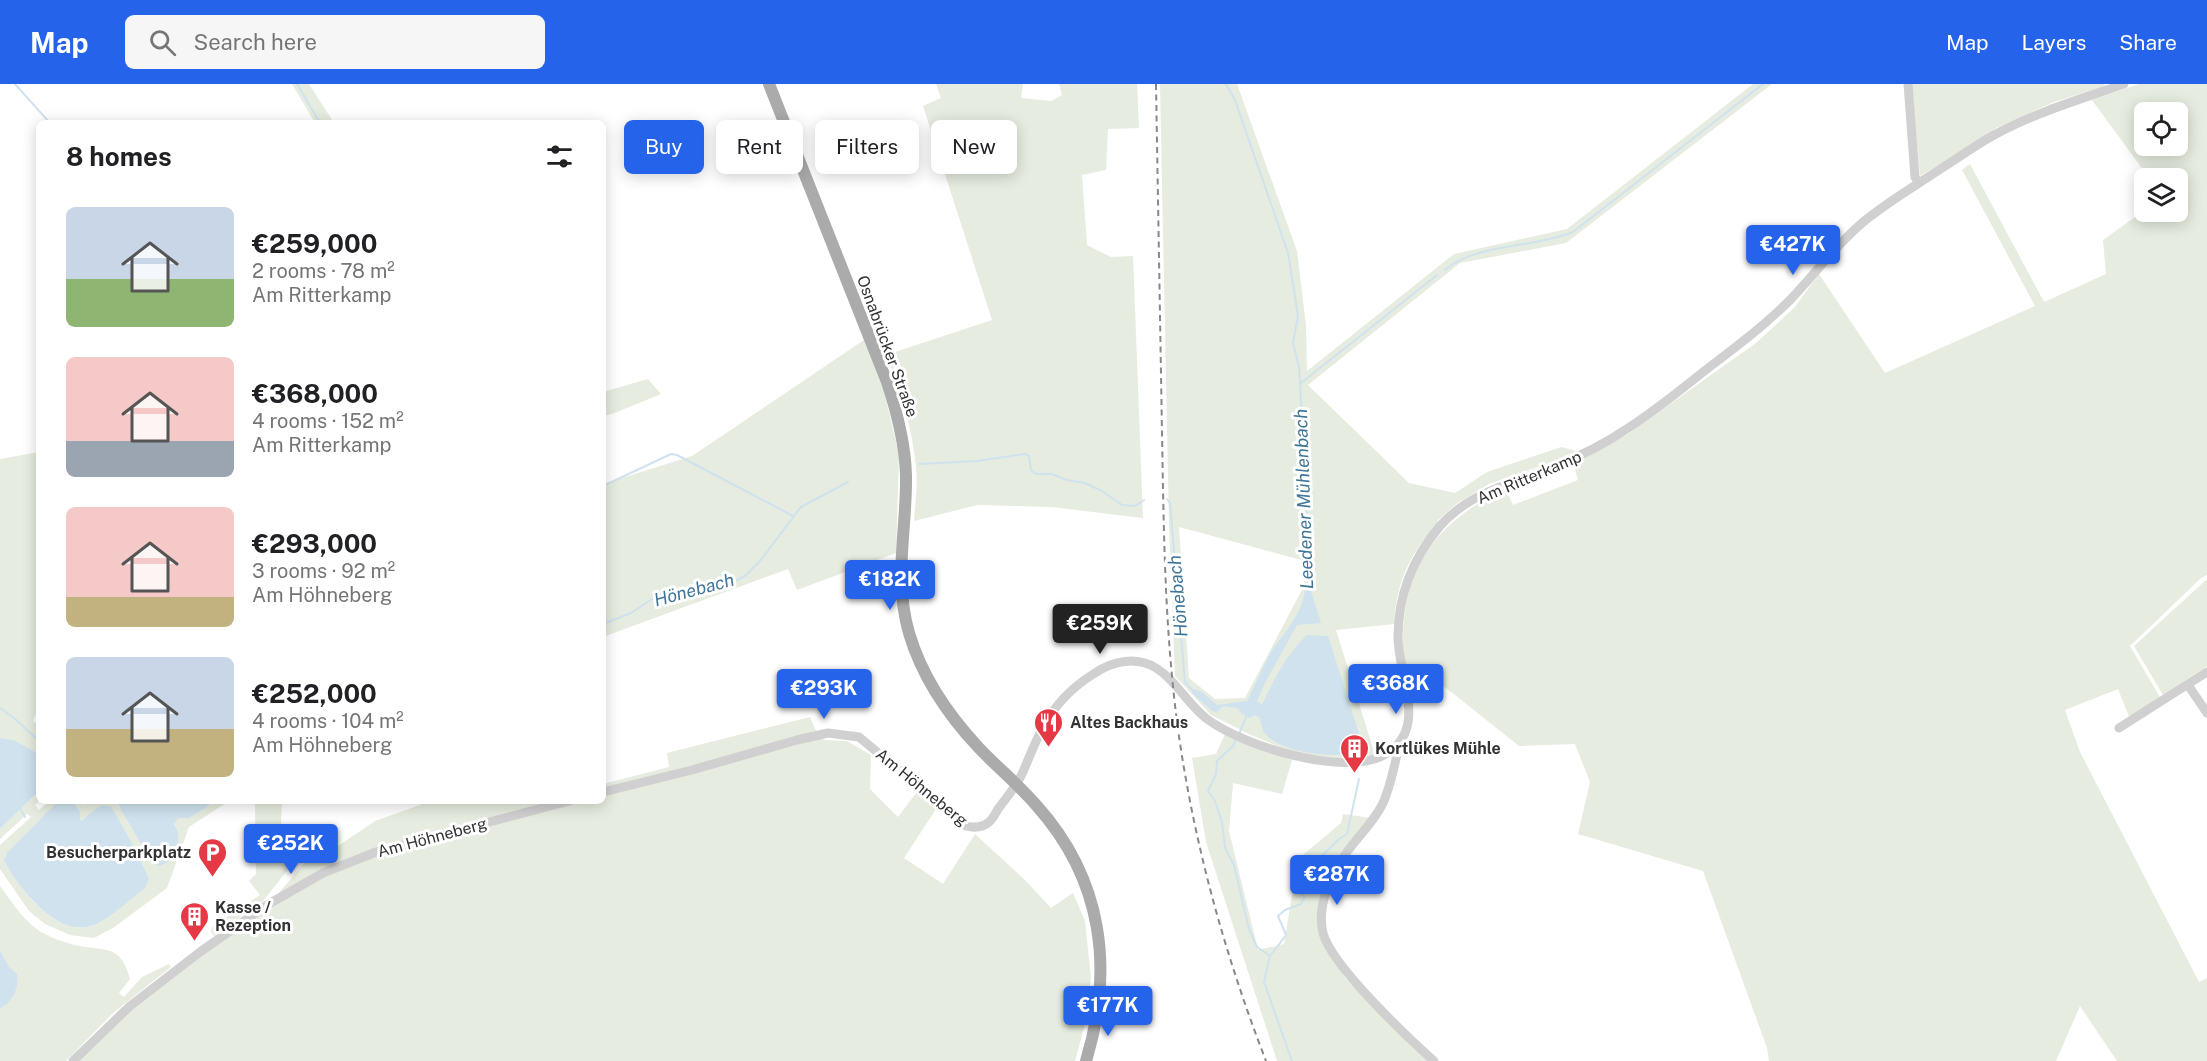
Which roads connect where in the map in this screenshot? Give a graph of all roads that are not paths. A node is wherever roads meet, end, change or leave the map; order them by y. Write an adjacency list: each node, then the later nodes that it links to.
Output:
1 (769, 84): 10 (main road, Osnabrücker Straße)
2 (1908, 84): 4 (street)
3 (2124, 84): 4 (street, Am Ritterkamp)
4 (1919, 183): 9 (street, Am Ritterkamp)
5 (2207, 672): 6 (street)
6 (2188, 685): 7 (street); 8 (street)
7 (2207, 713)
8 (2119, 728)
9 (1395, 748): 10 (street); 15 (street, Am Ritterkamp)
10 (1016, 784): 11 (street, Am Höhneberg); 14 (main road, Osnabrücker Straße)
11 (606, 791)
12 (558, 804): 13 (street, Am Höhneberg)
13 (73, 1061)
14 (1086, 1061)
15 (1434, 1061)

